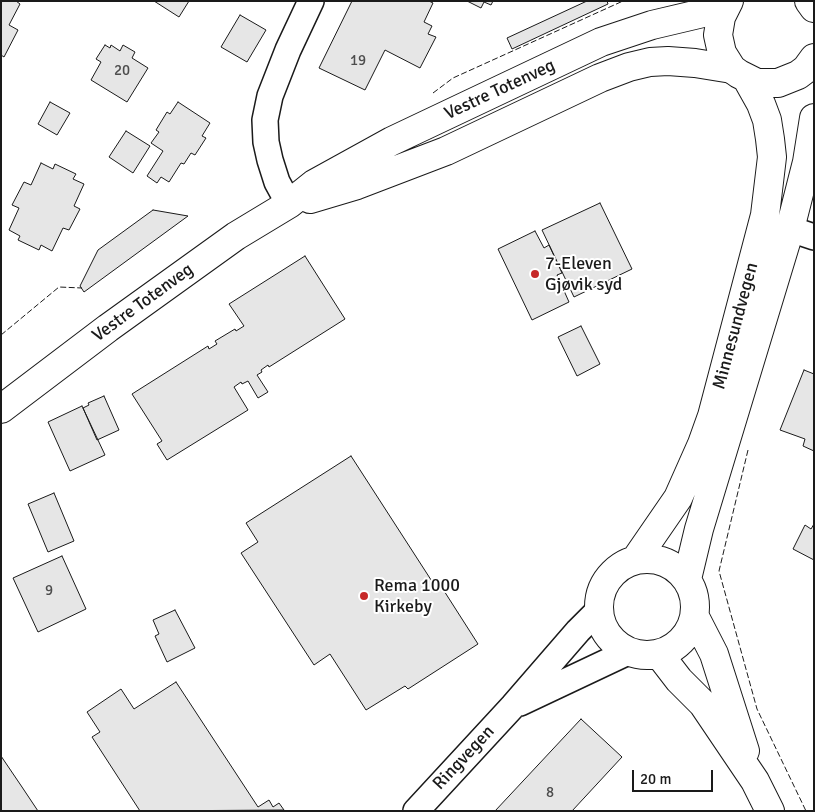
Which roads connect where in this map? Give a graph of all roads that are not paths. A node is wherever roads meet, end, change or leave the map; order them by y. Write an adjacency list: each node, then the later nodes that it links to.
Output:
1 (311, 1): 8 (street)
2 (809, 1): 4 (main road)
3 (727, 5): 6 (main road, Minnesundvegen); 8 (main road, Vestre Totenveg)
4 (814, 8)
5 (813, 65): 6 (main road, Vestre Totenveg)
6 (739, 74): 8 (main road, Vestre Totenveg); 11 (main road, Minnesundvegen)
7 (814, 118): 9 (main road, Minnesundvegen)
8 (289, 204): 10 (main road, Vestre Totenveg)
9 (802, 233): 12 (main road, Minnesundvegen)
10 (1, 409)
11 (636, 559): 12 (main road); 13 (main road, Minnesundvegen)
12 (687, 579): 14 (main road)
13 (598, 611): 15 (main road); 17 (street, Ringvegen)
14 (695, 617): 16 (main road); 18 (main road)
15 (628, 652): 16 (main road); 17 (street, Ringvegen)
16 (659, 654): 18 (main road)
17 (513, 706): 19 (street, Ringvegen)
18 (755, 781): 20 (main road)
19 (416, 811)
20 (770, 811)

